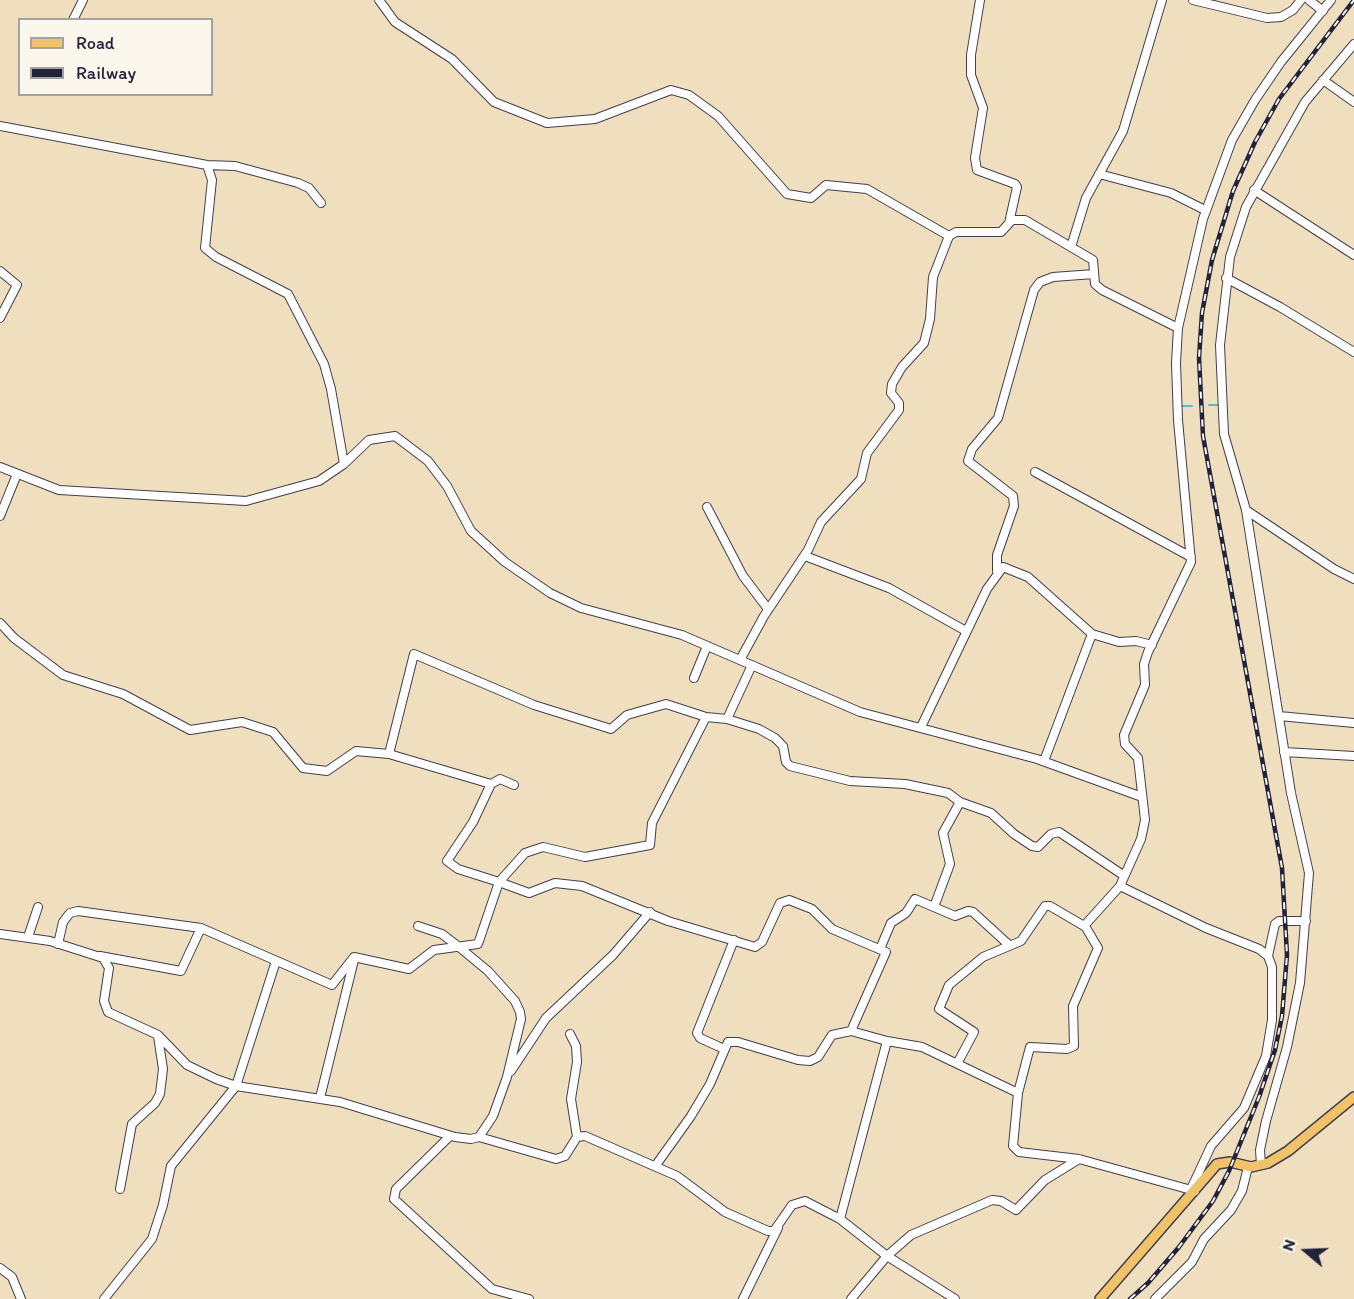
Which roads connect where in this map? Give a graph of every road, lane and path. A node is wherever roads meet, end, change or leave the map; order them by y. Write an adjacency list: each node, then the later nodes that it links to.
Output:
1 (83, 0): 10 (street)
2 (379, 0): 21 (street)
3 (980, 0): 20 (street)
4 (1162, 0): 16 (street)
5 (1193, 0): 6 (street)
6 (1301, 0)
7 (1309, 0): 9 (street)
8 (1331, 0): 9 (street)
9 (1323, 11): 19 (street)
10 (74, 18)
11 (1354, 44): 12 (street)
12 (1323, 80): 13 (street); 17 (street)
13 (1354, 102)
14 (0, 126): 15 (street)
15 (207, 165): 18 (street); 30 (street)
16 (1100, 174): 19 (street); 22 (street)
17 (1254, 190): 23 (street); 26 (street)
18 (321, 202)
19 (1205, 210): 28 (street)
20 (1009, 223): 21 (street); 22 (street)
21 (949, 236): 37 (street)
22 (1071, 248): 25 (street)
23 (1354, 255)
24 (0, 272): 27 (street)
25 (1094, 274): 28 (street); 39 (street)
26 (1226, 278): 29 (street); 35 (street)
27 (0, 318)
28 (1178, 328): 38 (street)
29 (1354, 352)
30 (344, 464): 33 (street); 46 (street)
31 (0, 467): 33 (street)
32 (1035, 472): 38 (street)
33 (17, 474): 36 (street)
34 (707, 507): 41 (street)
35 (1246, 510): 40 (street); 50 (street)
36 (0, 516)
37 (805, 556): 41 (street); 43 (street)
38 (1191, 557): 45 (street)
39 (997, 571): 43 (street); 44 (street)
40 (1354, 579)
41 (768, 609): 47 (street)
42 (0, 623): 56 (street)
43 (966, 631): 54 (street)
44 (1092, 634): 45 (street); 58 (street)
45 (1152, 645): 61 (street)
46 (707, 646): 47 (street); 49 (street)
47 (740, 660): 48 (street)
48 (752, 665): 52 (street); 54 (street)
49 (694, 678)
50 (1279, 716): 53 (street); 55 (street)
51 (706, 717): 52 (street); 56 (street); 64 (street)
52 (727, 719): 62 (street)
53 (1354, 723)
54 (921, 727): 58 (street)
55 (1284, 752): 57 (street); 69 (street)
56 (389, 754): 59 (street)
57 (1354, 756)
58 (1044, 761): 61 (street)
59 (491, 784): 60 (street); 64 (street)
60 (514, 785)
61 (1142, 797): 63 (street)
62 (960, 802): 63 (street); 67 (street)
63 (1123, 875): 65 (street)
64 (499, 882): 68 (street); 78 (street)
65 (1120, 886): 70 (street); 81 (street)
66 (38, 907): 74 (street)
67 (934, 907): 77 (street); 79 (street)
68 (650, 912): 75 (street); 90 (street)
69 (1306, 921): 81 (street); 100 (street)
70 (1085, 926): 77 (street); 92 (street)
71 (418, 927): 78 (street)
72 (201, 928): 76 (street); 80 (street); 83 (street)
73 (0, 934): 74 (street)
74 (28, 937): 76 (street)
75 (734, 940): 79 (street); 88 (street)
76 (58, 944): 80 (street)
77 (1009, 945): 89 (street)
78 (459, 947): 82 (street); 90 (street)
79 (880, 949): 84 (street)
80 (98, 956): 86 (street)
81 (1268, 956): 103 (street)
82 (354, 957): 83 (street); 94 (street)
83 (276, 961): 91 (street)
84 (851, 1031): 87 (street); 88 (street)
85 (570, 1034): 97 (street)
86 (158, 1035): 91 (street); 102 (street)
87 (887, 1041): 89 (street); 104 (street)
88 (724, 1049): 99 (street)
89 (958, 1062): 92 (street)
90 (507, 1077): 96 (street)
91 (236, 1086): 94 (street); 109 (street)
92 (1018, 1093): 98 (street)
93 (1354, 1097): 100 (main road)
94 (320, 1098): 95 (street)
95 (450, 1136): 96 (street); 110 (street)
96 (479, 1137): 97 (street)
97 (577, 1137): 99 (street)
98 (1079, 1159): 103 (street); 106 (street)
99 (656, 1165): 105 (street)
100 (1261, 1165): 101 (main road)
101 (1248, 1167): 103 (main road); 115 (street)
102 (120, 1189)
103 (1193, 1190): 114 (main road)
104 (840, 1219): 105 (street); 106 (street)
105 (778, 1227): 111 (street)
106 (887, 1256): 112 (street); 113 (street)
107 (0, 1268): 108 (street)
108 (21, 1299)
109 (104, 1299)
110 (529, 1299)
111 (743, 1299)
112 (851, 1299)
113 (955, 1299)
114 (1100, 1299)
115 (1155, 1299)

